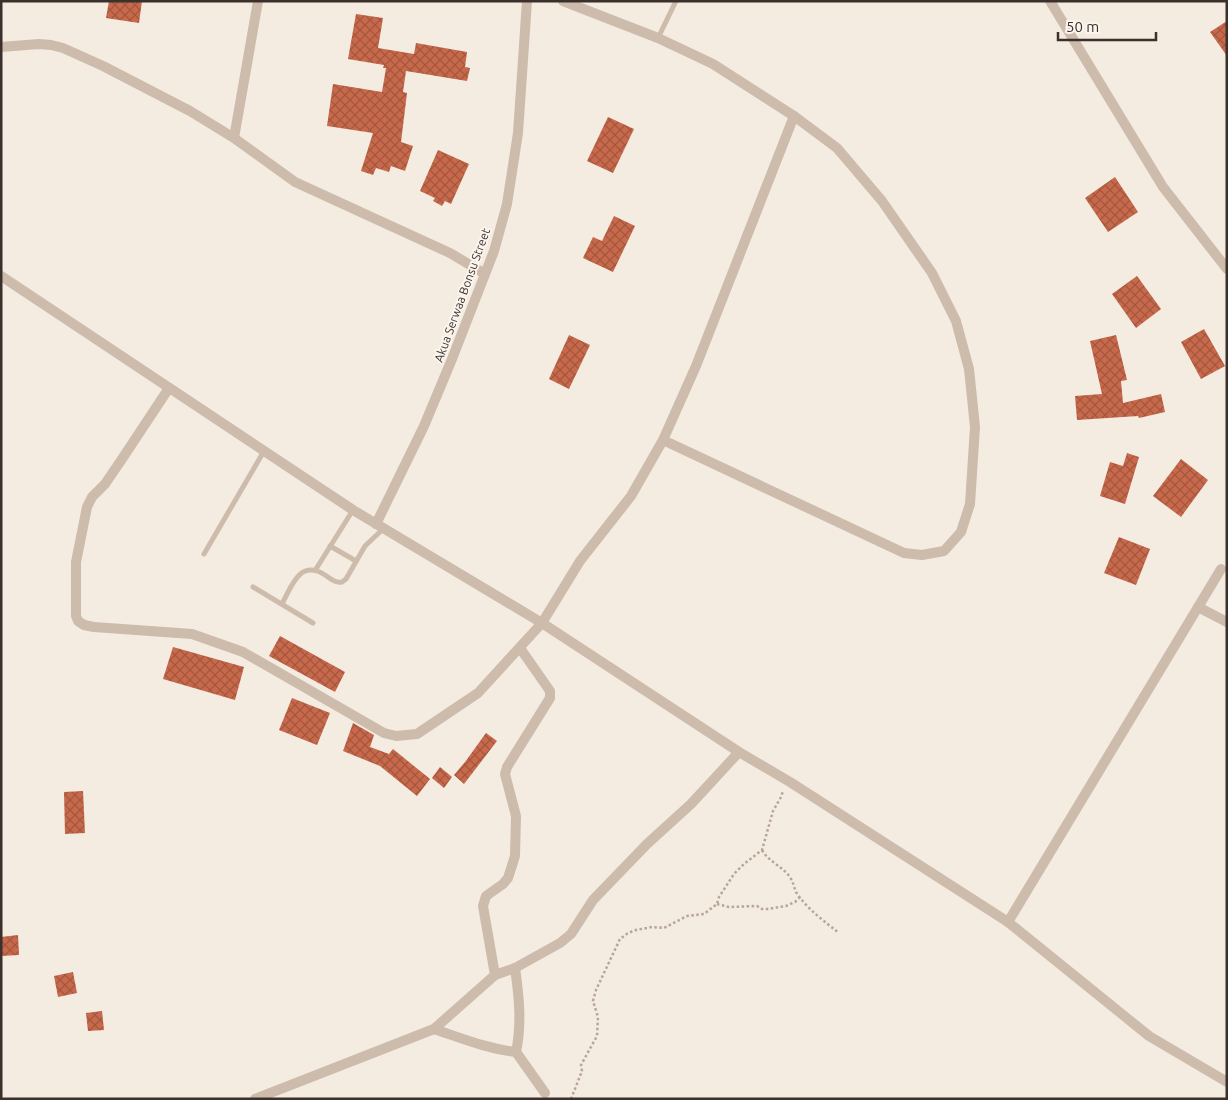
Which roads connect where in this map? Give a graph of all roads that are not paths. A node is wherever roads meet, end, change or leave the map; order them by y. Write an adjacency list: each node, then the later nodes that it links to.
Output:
1 (258, 1): 9 (street)
2 (527, 1): 11 (street, Akua Serwaa Bonsu Street)
3 (563, 1): 6 (street)
4 (676, 1): 6 (lane)
5 (1050, 1): 10 (street)
6 (658, 38): 8 (street)
7 (1, 47): 9 (street)
8 (794, 116): 14 (street); 14 (street)
9 (234, 138): 11 (street)
10 (1227, 269)
11 (485, 274): 17 (street, Akua Serwaa Bonsu Street)
12 (1, 276): 13 (street)
13 (169, 388): 15 (street); 29 (street)
14 (663, 440): 28 (street)
15 (264, 451): 16 (street); 19 (lane)
16 (353, 510): 17 (street); 18 (lane)
17 (379, 526): 20 (lane); 28 (street)
18 (330, 546): 20 (lane); 22 (lane)
19 (204, 554)
20 (356, 561): 22 (lane)
21 (1221, 569): 25 (street)
22 (316, 570): 24 (lane)
23 (253, 587): 24 (lane)
24 (282, 604): 27 (lane)
25 (1198, 607): 26 (street); 31 (street)
26 (1227, 622)
27 (313, 623)
28 (542, 623): 29 (street); 30 (street)
29 (520, 648): 33 (street)
30 (739, 752): 31 (street); 32 (street)
31 (1008, 922): 36 (street)
32 (515, 968): 33 (street); 35 (street)
33 (495, 975): 34 (street)
34 (434, 1029): 35 (street); 38 (street)
35 (516, 1052): 37 (street)
36 (1227, 1082)
37 (545, 1093)
38 (255, 1099)

